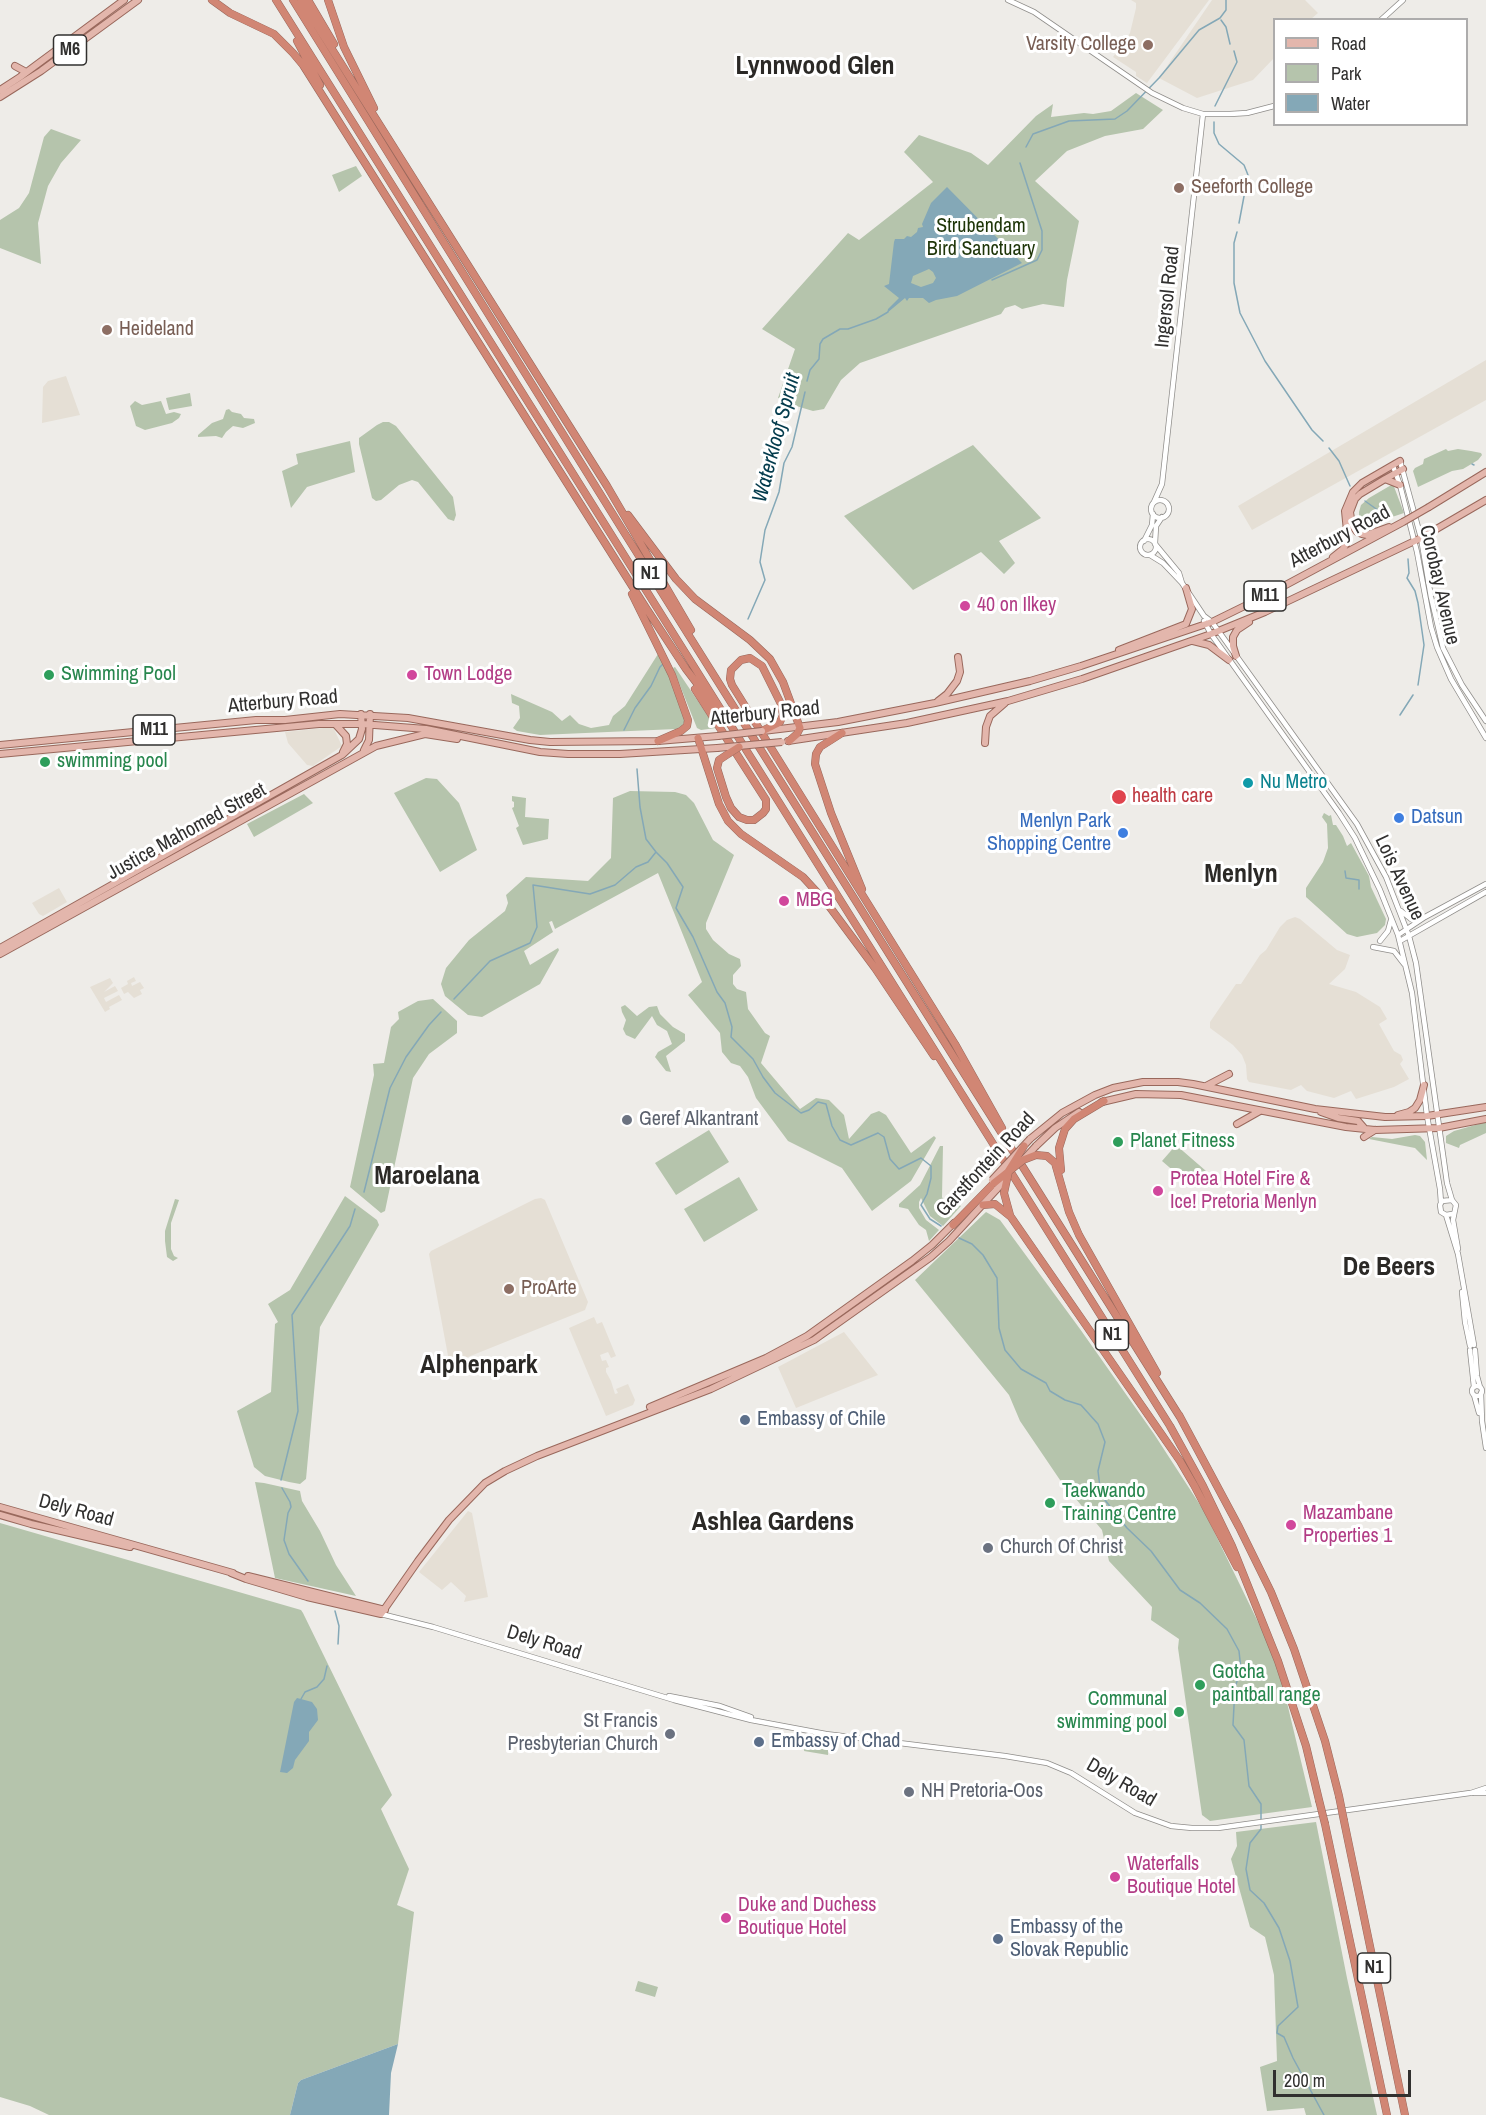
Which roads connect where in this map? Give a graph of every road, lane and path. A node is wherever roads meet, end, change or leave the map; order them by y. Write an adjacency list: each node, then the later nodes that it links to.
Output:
1 (124, 0): 13 (main road, M6)
2 (138, 0): 13 (main road, M6)
3 (212, 0): 19 (highway)
4 (276, 0): 19 (highway); 60 (highway, N1)
5 (293, 0): 52 (highway, N1)
6 (301, 0): 16 (highway)
7 (308, 0): 16 (highway)
8 (328, 0): 20 (highway)
9 (1008, 0): 18 (street)
10 (1403, 0): 11 (street)
11 (1383, 18)
12 (15, 66): 13 (main road)
13 (22, 78): 14 (main road); 15 (main road, M6)
14 (0, 90)
15 (0, 97)
16 (366, 103): 20 (highway)
17 (1273, 106): 18 (street)
18 (1203, 114): 26 (street, Ingersol Road)
19 (346, 135): 38 (highway)
20 (411, 173): 28 (highway)
21 (1400, 461): 22 (main road); 23 (street, Corobay Avenue)
22 (1394, 469): 23 (main road); 25 (main road); 27 (street, Corobay Avenue); 40 (main road)
23 (1402, 469): 35 (street, Corobay Avenue)
24 (1486, 472): 34 (main road, Atterbury Road / M11, bridge)
25 (1385, 479): 27 (main road); 34 (main road)
26 (1162, 484): 30 (street, Ingersol Road); 31 (street, Ingersol Road)
27 (1400, 485): 35 (street, Corobay Avenue)
28 (607, 486): 52 (highway); 65 (highway)
29 (1486, 500): 35 (main road, Atterbury Road / M11)
30 (1165, 501): 31 (street); 33 (street, Ingersol Road)
31 (1154, 502): 32 (street, Ingersol Road)
32 (1153, 514): 33 (street); 36 (street, Ingersol Road)
33 (1162, 517): 37 (street, Ingersol Road)
34 (1403, 522): 40 (main road, Atterbury Road / M11)
35 (1418, 540): 42 (main road, Atterbury Road / M11); 58 (street, Corobay Avenue); 69 (street, Corobay Avenue)
36 (1144, 541): 37 (street); 39 (street)
37 (1155, 543): 39 (street, Ingersol Road); 41 (street, Lois Avenue)
38 (612, 554): 43 (highway); 71 (highway)
39 (1150, 555): 41 (street, Lois Avenue)
40 (1318, 568): 44 (main road, Atterbury Road / M11)
41 (1184, 585): 44 (street, Lois Avenue); 50 (main road)
42 (1265, 612): 45 (main road, Atterbury Road / M11); 48 (main road)
43 (652, 617): 60 (highway); 75 (highway, bridge)
44 (1208, 623): 45 (street, Lois Avenue); 46 (street, Lois Avenue); 50 (main road, Atterbury Road / M11)
45 (1218, 631): 46 (main road, Atterbury Road / M11); 48 (street, Lois Avenue)
46 (1211, 634): 47 (main road, Atterbury Road / M11); 51 (street, Lois Avenue)
47 (1191, 640): 51 (main road); 53 (main road, Atterbury Road / M11)
48 (1236, 656): 57 (street, Lois Avenue)
49 (958, 657): 54 (main road)
50 (1103, 659): 54 (main road, Atterbury Road / M11)
51 (1229, 660): 61 (street, Lois Avenue)
52 (716, 679): 112 (highway, N1)
53 (1008, 701): 67 (main road, Atterbury Road / M11); 73 (main road)
54 (935, 703): 65 (main road, Atterbury Road / M11)
55 (362, 714): 56 (main road, Atterbury Road / M11); 59 (main road); 74 (main road, Atterbury Road / M11)
56 (370, 714): 63 (main road); 71 (main road, Atterbury Road / M11)
57 (1281, 718): 61 (street); 82 (street, Lois Avenue)
58 (1486, 722)
59 (362, 723): 62 (main road, Atterbury Road / M11); 63 (main road, Atterbury Road / M11); 79 (main road, Justice Mahomed Street)
60 (730, 723): 94 (highway, N1)
61 (1274, 723): 85 (street, Lois Avenue)
62 (336, 724): 78 (main road, Atterbury Road / M11); 79 (main road)
63 (370, 724): 70 (main road, Atterbury Road / M11); 77 (main road)
64 (777, 727): 65 (main road, Atterbury Road / M11); 66 (highway); 83 (highway)
65 (800, 728): 72 (highway)
66 (762, 731): 68 (main road, Atterbury Road / M11, bridge)
67 (842, 734): 72 (main road, Atterbury Road / M11); 83 (highway)
68 (698, 738): 71 (main road, Atterbury Road / M11); 76 (highway)
69 (1486, 738)
70 (487, 741): 76 (main road, Atterbury Road / M11); 77 (main road, Justice Mahomed Street)
71 (658, 741)
72 (785, 742): 75 (main road, Atterbury Road / M11, bridge)
73 (985, 742)
74 (0, 745)
75 (739, 747): 76 (main road, Atterbury Road / M11, bridge)
76 (700, 749): 94 (highway)
77 (362, 753): 92 (main road, Justice Mahomed Street)
78 (0, 754)
79 (342, 755): 91 (main road, Justice Mahomed Street)
80 (1486, 884): 84 (street)
81 (1486, 892): 86 (street)
82 (1398, 907): 84 (street); 86 (street, Lois Avenue)
83 (872, 908): 112 (highway)
84 (1425, 917): 86 (street)
85 (1392, 918): 87 (street, Lois Avenue); 88 (street)
86 (1408, 933): 87 (street); 89 (street); 102 (street, Lois Avenue)
87 (1398, 935): 89 (street, Lois Avenue)
88 (1380, 941)
89 (1400, 941): 93 (street, Lois Avenue)
90 (1373, 947): 93 (street)
91 (0, 948)
92 (0, 954)
93 (1408, 971): 96 (street, Lois Avenue)
94 (949, 1073): 143 (highway, N1)
95 (1229, 1074): 97 (main road)
96 (1424, 1085): 103 (street, Lois Avenue); 104 (main road)
97 (1206, 1086): 100 (main road, Garstfontein Road); 113 (main road, Garstfontein Road, bridge)
98 (1104, 1101): 101 (main road, Garstfontein Road); 114 (main road, Garstfontein Road, bridge); 118 (highway)
99 (1486, 1107): 102 (main road, Garstfontein Road)
100 (1315, 1109): 104 (main road, Garstfontein Road); 108 (main road)
101 (1261, 1111): 106 (main road); 108 (main road, Garstfontein Road)
102 (1437, 1115): 103 (main road, Garstfontein Road); 107 (street, Lois Avenue)
103 (1427, 1116): 104 (main road, Garstfontein Road); 109 (street, Lois Avenue)
104 (1385, 1117)
105 (1486, 1119): 107 (main road, Garstfontein Road)
106 (1237, 1124)
107 (1439, 1128): 109 (main road, Garstfontein Road); 119 (street, Lois Avenue)
108 (1365, 1129): 110 (main road, Garstfontein Road)
109 (1429, 1129): 110 (main road, Garstfontein Road); 120 (street, Lois Avenue)
110 (1375, 1130): 111 (main road)
111 (1364, 1137)
112 (1009, 1146): 130 (highway, N1)
113 (1024, 1146): 115 (highway, bridge); 117 (main road, Garstfontein Road, bridge)
114 (1023, 1160): 115 (highway, bridge); 116 (main road, Garstfontein Road, bridge); 118 (highway, bridge)
115 (1009, 1170): 116 (highway, bridge); 117 (highway, bridge)
116 (1006, 1179): 117 (highway, bridge)
117 (997, 1186): 121 (main road, Garstfontein Road); 124 (highway); 125 (highway)
118 (1066, 1199): 130 (highway)
119 (1452, 1200): 120 (street); 122 (street)
120 (1441, 1203): 123 (street)
121 (983, 1205): 124 (highway); 132 (main road, Garstfontein Road)
122 (1452, 1214): 123 (street); 126 (street)
123 (1446, 1215): 126 (street)
124 (1011, 1217): 143 (highway)
125 (953, 1225): 132 (main road, Garstfontein Road)
126 (1454, 1236): 127 (street)
127 (1477, 1387): 128 (street); 129 (street)
128 (1481, 1393): 129 (street); 131 (street)
129 (1474, 1395): 131 (street)
130 (1180, 1417): 147 (highway, N1, bridge)
131 (1482, 1421): 133 (street)
132 (589, 1435): 144 (main road, Garstfontein Road)
133 (1486, 1448)
134 (0, 1507): 136 (main road, Dely Road)
135 (0, 1515): 137 (main road, Dely Road)
136 (34, 1519): 137 (main road); 138 (main road, Dely Road)
137 (65, 1532): 138 (main road, Dely Road)
138 (142, 1548): 139 (main road, Dely Road)
139 (231, 1573): 140 (main road, Dely Road); 142 (main road, Dely Road)
140 (294, 1587): 141 (main road, Dely Road); 142 (main road)
141 (329, 1595): 142 (main road); 144 (main road, Dely Road)
142 (307, 1597): 144 (main road, Dely Road)
143 (1256, 1606): 146 (highway, N1, bridge)
144 (383, 1612): 145 (street, Dely Road)
145 (1470, 1793)
146 (1387, 2115)
147 (1405, 2115)

